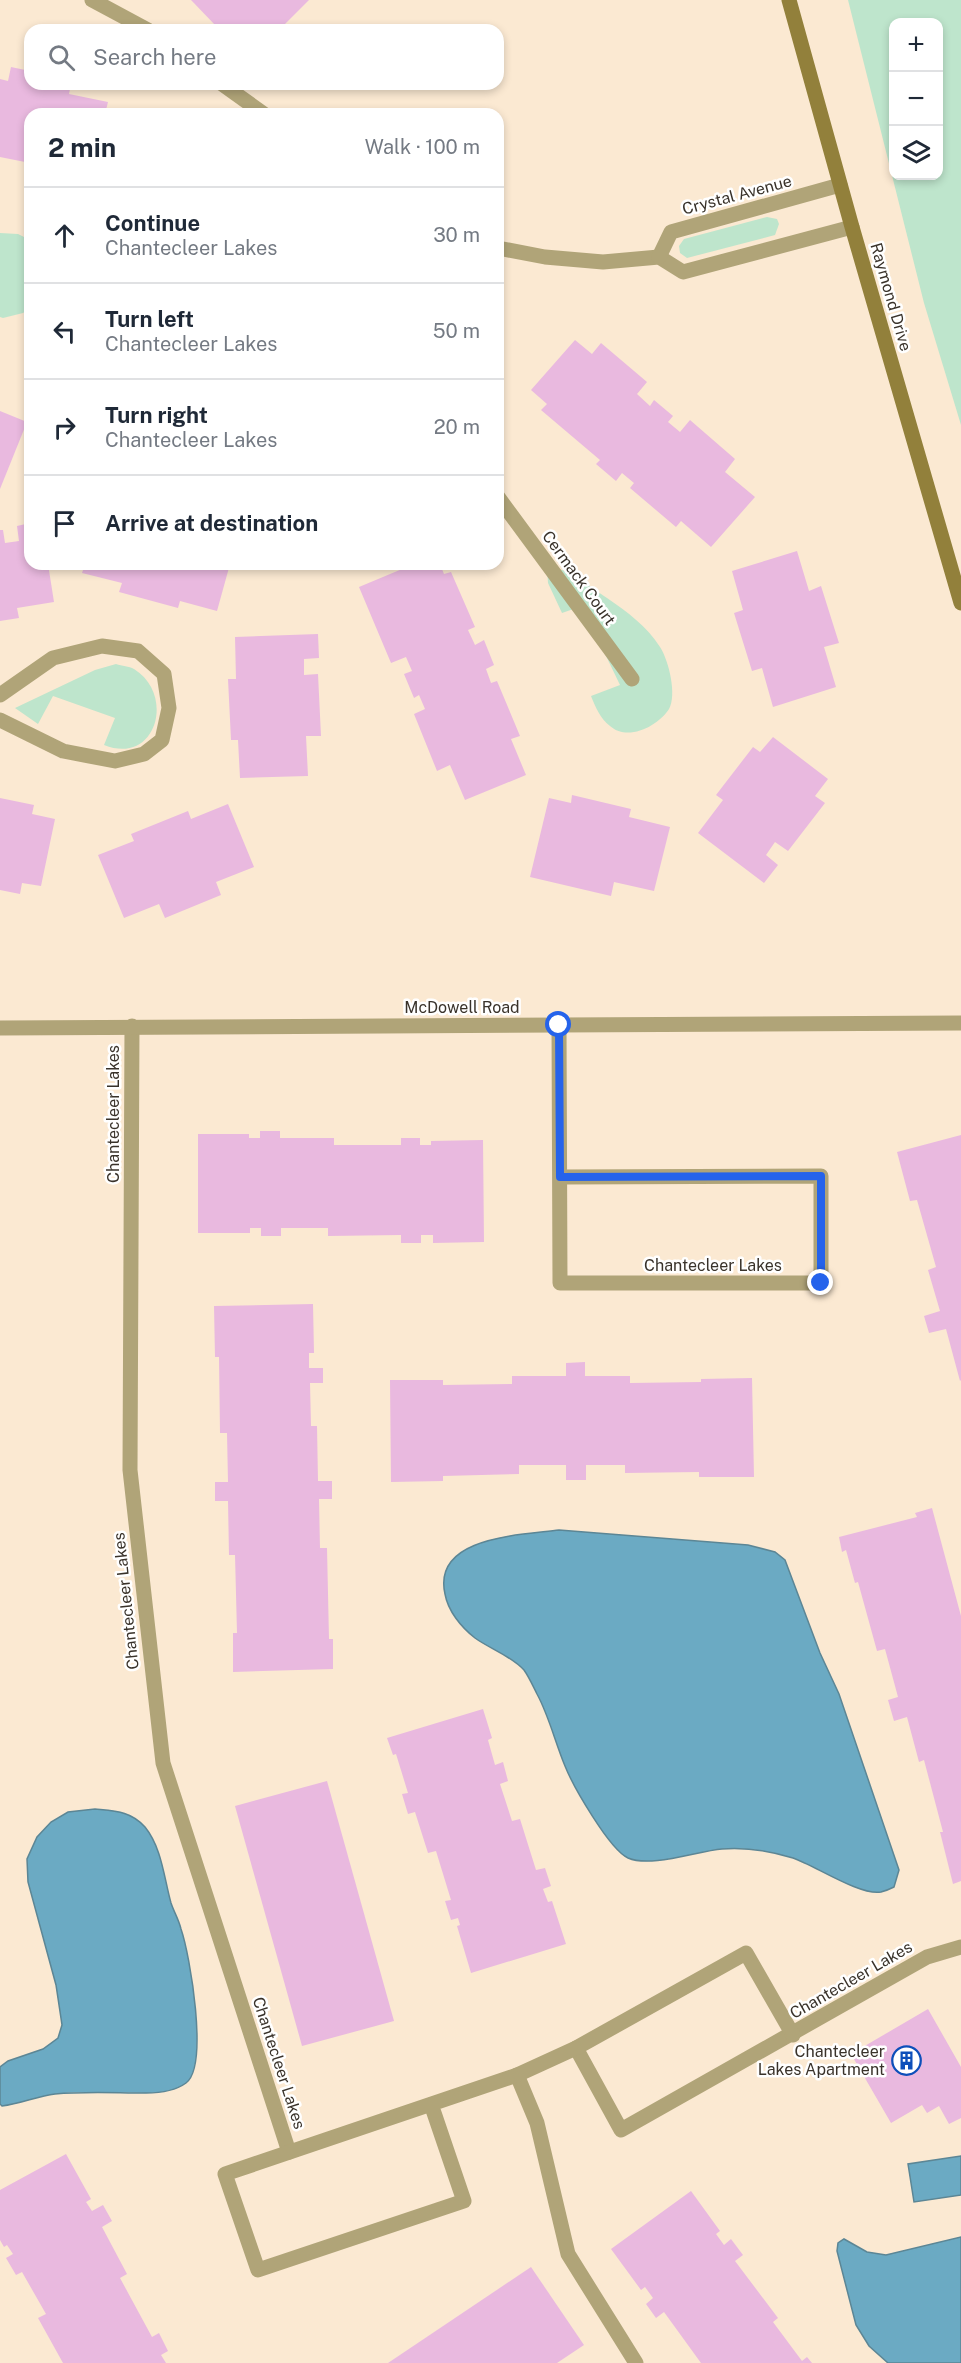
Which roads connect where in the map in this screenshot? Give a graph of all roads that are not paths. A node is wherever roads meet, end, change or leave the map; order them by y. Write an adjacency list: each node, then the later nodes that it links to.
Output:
1 (92, 0): 3 (street)
2 (789, 0): 6 (street, Raymond Drive)
3 (137, 24)
4 (230, 90): 5 (street)
5 (256, 108)
6 (840, 186): 7 (street, Raymond Drive); 9 (street, Crystal Avenue)
7 (852, 226): 9 (street); 11 (street, Raymond Drive)
8 (504, 249): 9 (street)
9 (659, 257)
10 (504, 505): 12 (street, Cermack Court)
11 (961, 603)
12 (632, 679)
13 (0, 695): 14 (street)
14 (0, 720)
15 (961, 1023): 16 (street, McDowell Road)
16 (559, 1025): 17 (street, McDowell Road); 19 (street, Chantecleer Lakes)
17 (132, 1026): 18 (street, McDowell Road); 25 (street, Chantecleer Lakes)
18 (0, 1028)
19 (560, 1177): 19 (street, Chantecleer Lakes)
20 (961, 1947): 21 (street, Chantecleer Lakes)
21 (793, 2035): 22 (street, Chantecleer Lakes); 22 (street, Chantecleer Lakes)
22 (576, 2048): 23 (street, Chantecleer Lakes)
23 (517, 2075): 24 (street, Chantecleer Lakes); 26 (street)
24 (431, 2104): 25 (street, Chantecleer Lakes); 25 (street, Chantecleer Lakes)
25 (289, 2152)
26 (636, 2363)

